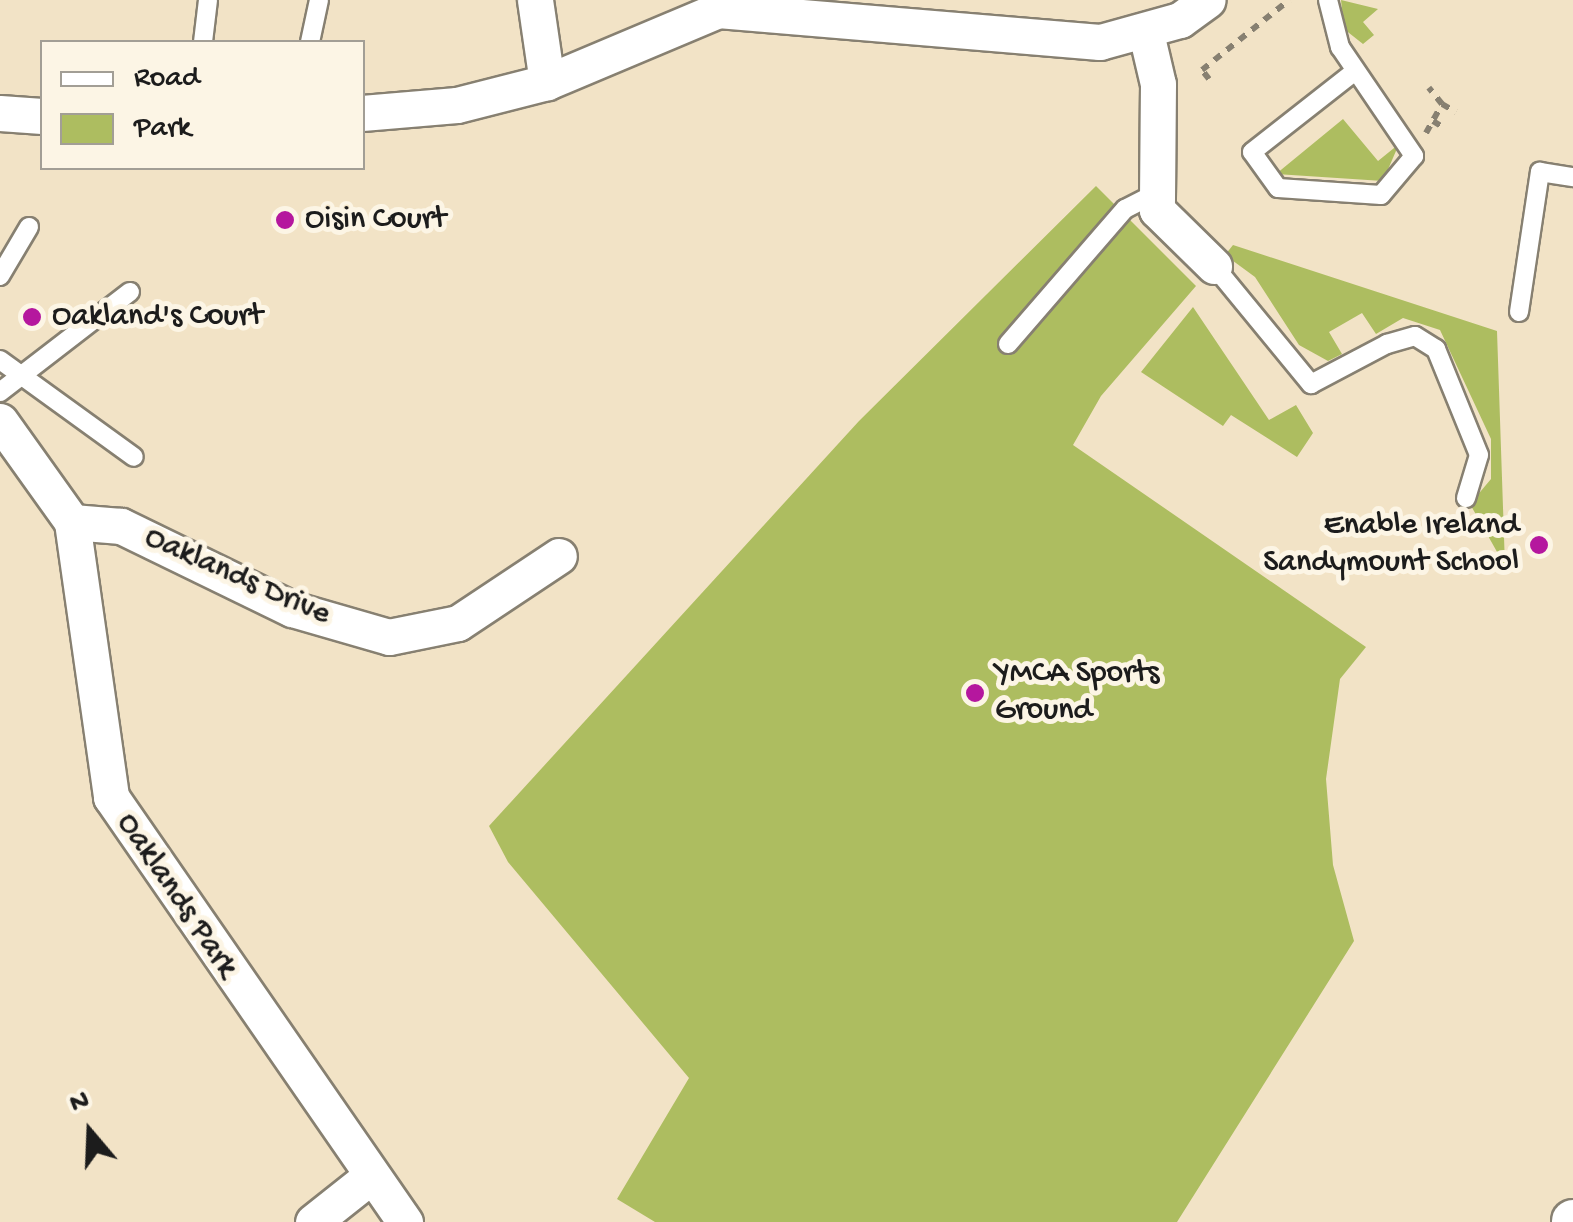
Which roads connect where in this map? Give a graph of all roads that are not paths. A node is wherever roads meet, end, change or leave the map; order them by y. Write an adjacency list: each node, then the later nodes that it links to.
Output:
1 (208, 0): 7 (lane)
2 (318, 0): 8 (lane)
3 (535, 0): 10 (street)
4 (1208, 0): 6 (street)
5 (1328, 0): 9 (lane)
6 (1146, 33): 10 (street); 15 (street)
7 (202, 40)
8 (310, 40)
9 (1354, 72): 9 (lane)
10 (547, 82): 12 (street)
11 (0, 113): 13 (street)
12 (365, 113)
13 (40, 116)
14 (1573, 177): 20 (lane)
15 (1154, 194): 17 (street); 21 (lane)
16 (29, 227): 18 (lane)
17 (1214, 266): 27 (lane)
18 (0, 276)
19 (130, 292): 23 (lane)
20 (1518, 312)
21 (1008, 344)
22 (0, 360): 23 (lane)
23 (18, 377): 24 (lane); 26 (lane)
24 (0, 392)
25 (0, 421): 28 (street, Oaklands Park)
26 (134, 456)
27 (1466, 498)
28 (72, 522): 29 (street, Oaklands Drive); 30 (street, Oaklands Park)
29 (559, 556)
30 (372, 1176): 31 (street); 32 (street, Oaklands Park)
31 (313, 1222)
32 (406, 1222)

